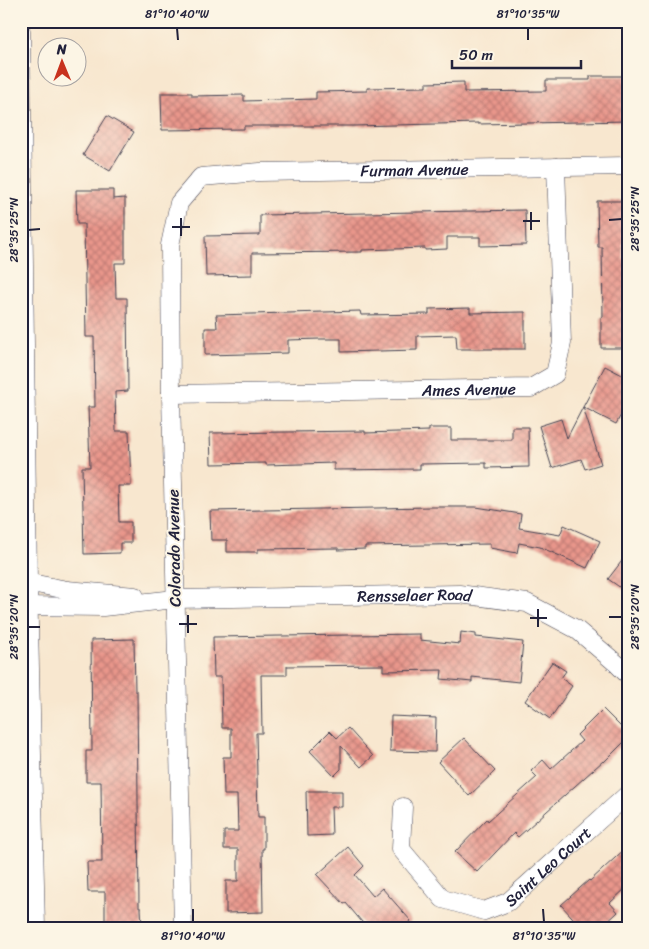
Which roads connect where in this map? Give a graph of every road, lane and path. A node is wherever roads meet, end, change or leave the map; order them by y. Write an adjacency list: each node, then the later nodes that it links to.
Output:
1 (21, 30): 6 (street)
2 (628, 166): 3 (street, Furman Avenue)
3 (556, 167): 4 (street, Furman Avenue); 5 (street, Ames Avenue)
4 (201, 177): 5 (street, Colorado Avenue)
5 (171, 394): 7 (street, Colorado Avenue)
6 (25, 582): 7 (street, Rensselaer Road); 8 (street)
7 (175, 599): 8 (street, Rensselaer Road); 9 (street, Rensselaer Road); 13 (street, Colorado Avenue)
8 (25, 606): 12 (street)
9 (628, 675)
10 (628, 794): 11 (street, Saint Leo Court)
11 (403, 806)
12 (36, 928)
13 (183, 928)

